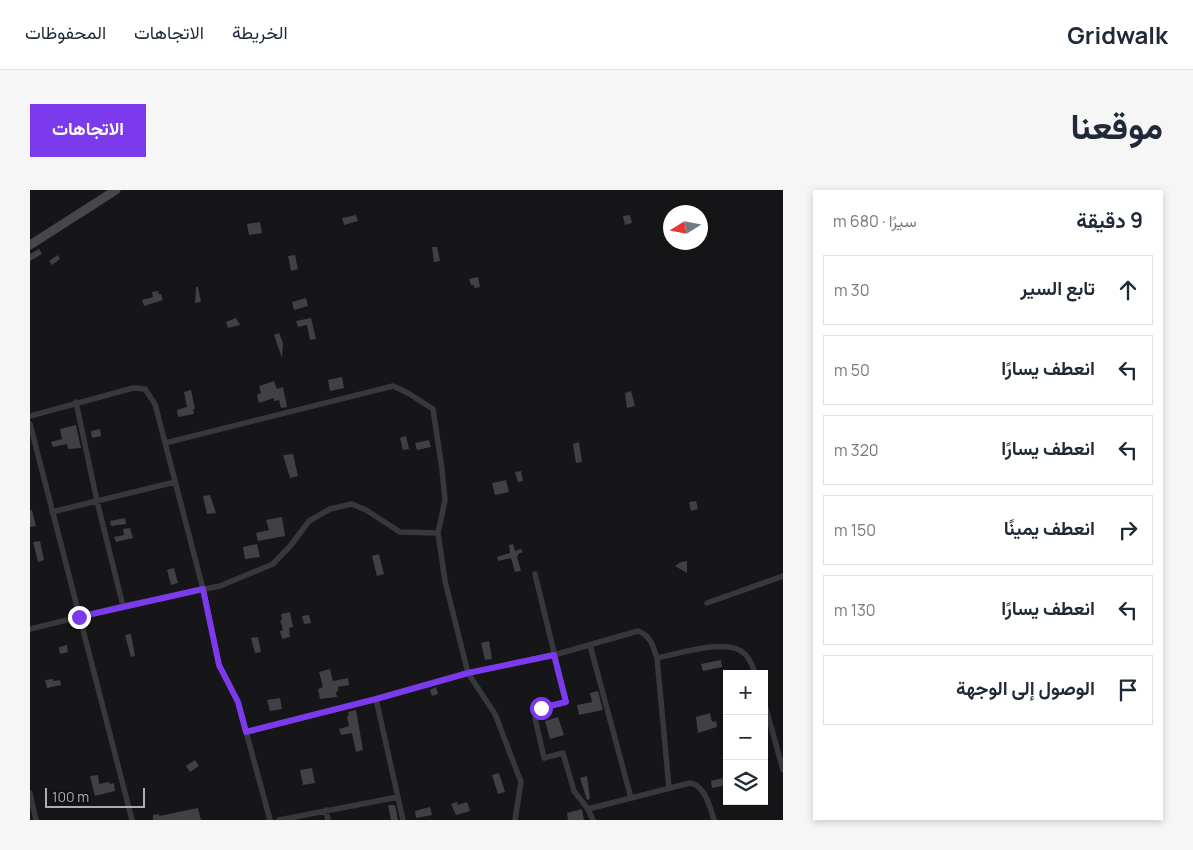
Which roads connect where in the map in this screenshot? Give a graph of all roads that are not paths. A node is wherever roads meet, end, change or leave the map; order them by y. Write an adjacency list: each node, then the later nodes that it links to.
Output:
1 (116, 190): 2 (street)
2 (30, 245)
3 (76, 402): 4 (street); 6 (street); 8 (street)
4 (30, 416)
5 (30, 424): 9 (street)
6 (165, 443): 7 (street); 10 (street)
7 (175, 482): 8 (street); 13 (street)
8 (98, 501): 9 (street); 15 (street)
9 (52, 512): 16 (street)
10 (438, 533): 13 (street); 22 (street)
11 (535, 574): 19 (street)
12 (783, 576): 14 (street)
13 (203, 589): 15 (street); 25 (street)
14 (707, 603)
15 (123, 606): 16 (street)
16 (79, 617): 17 (street); 34 (street)
17 (30, 630)
18 (590, 646): 19 (street); 20 (street); 30 (street)
19 (554, 655): 22 (street); 31 (street)
20 (657, 658): 21 (street); 27 (street)
21 (754, 670)
22 (468, 673): 23 (street); 39 (street)
23 (376, 699): 25 (street); 29 (street)
24 (768, 715): 26 (street)
25 (246, 732): 35 (street)
26 (783, 770)
27 (670, 788): 30 (street); 41 (street)
28 (30, 793): 33 (street)
29 (398, 797): 32 (street); 38 (street)
30 (631, 798): 31 (street)
31 (588, 809): 40 (street)
32 (326, 810): 36 (street); 37 (street)
33 (36, 820)
34 (132, 820)
35 (270, 820)
36 (280, 820)
37 (328, 820)
38 (403, 820)
39 (515, 820)
40 (593, 820)
41 (714, 820)

